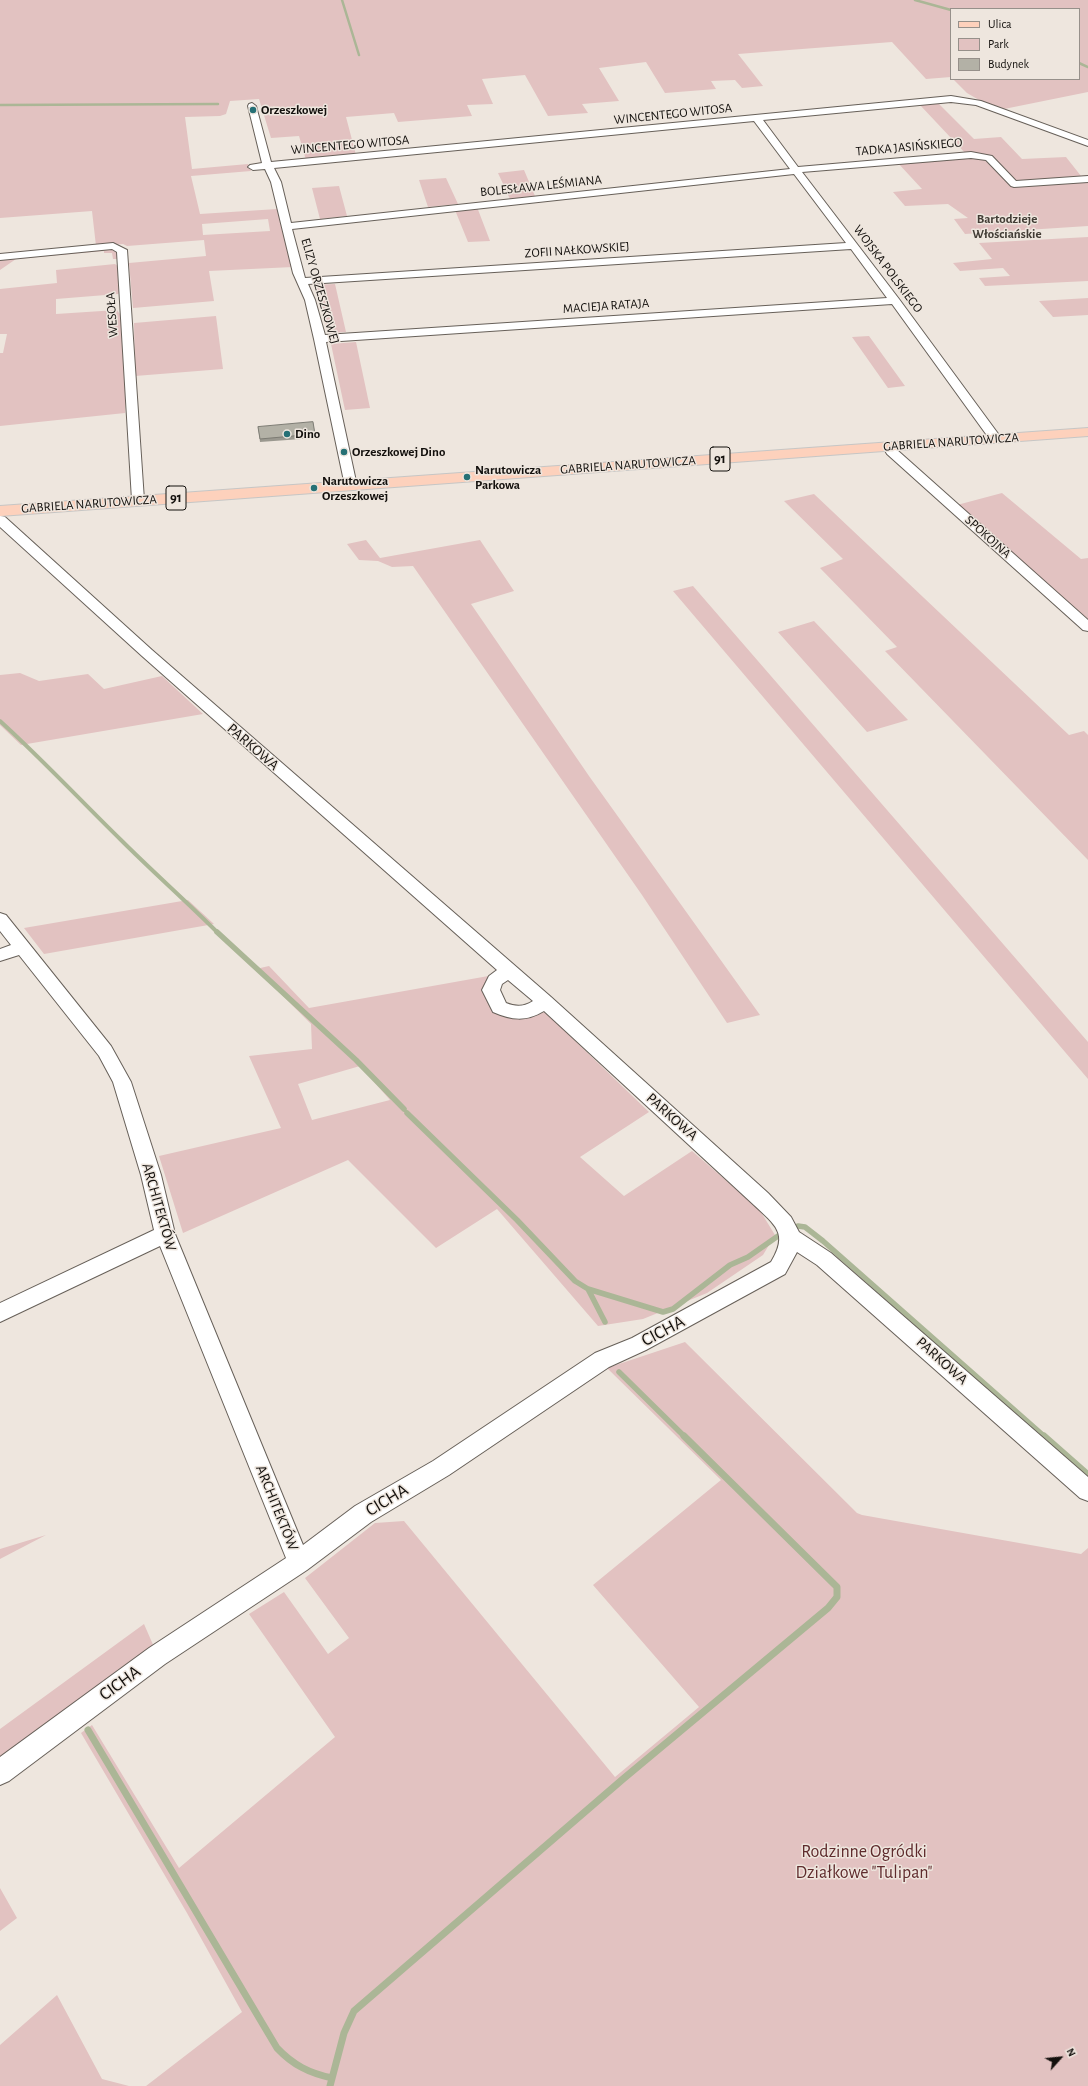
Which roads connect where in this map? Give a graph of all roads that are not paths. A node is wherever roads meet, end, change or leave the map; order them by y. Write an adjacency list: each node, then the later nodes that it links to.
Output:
1 (252, 106): 4 (street, ELIZY ORZESZKOWEJ)
2 (757, 119): 3 (street, WINCENTEGO WITOSA); 4 (street, WINCENTEGO WITOSA); 6 (street, WOJSKA POLSKIEGO)
3 (1088, 143)
4 (268, 166): 5 (street, WINCENTEGO WITOSA); 8 (street, ELIZY ORZESZKOWEJ)
5 (253, 167)
6 (796, 171): 7 (street, TADKA JASIŃSKIEGO); 8 (street, BOLESŁAWA LEŚMIANA); 9 (street, WOJSKA POLSKIEGO)
7 (1088, 179)
8 (288, 226): 11 (street, ELIZY ORZESZKOWEJ)
9 (854, 246): 11 (street, ZOFII NAŁKOWSKIEJ); 12 (street, WOJSKA POLSKIEGO)
10 (0, 257): 18 (street, WESOŁA)
11 (301, 281): 13 (street, ELIZY ORZESZKOWEJ)
12 (895, 301): 13 (street, MACIEJA RATAJA); 15 (street, WOJSKA POLSKIEGO)
13 (320, 339): 17 (street, ELIZY ORZESZKOWEJ)
14 (1088, 432): 15 (main road, GABRIELA NARUTOWICZA / 91)
15 (995, 438): 16 (main road, GABRIELA NARUTOWICZA / 91)
16 (889, 447): 17 (main road, GABRIELA NARUTOWICZA / 91); 21 (street, SPOKOJNA)
17 (351, 486): 18 (main road, GABRIELA NARUTOWICZA / 91)
18 (138, 500): 19 (main road, GABRIELA NARUTOWICZA / 91)
19 (0, 511)
20 (0, 520): 25 (street, PARKOWA)
21 (1088, 627)
22 (0, 920): 23 (street, ARCHITEKTÓW)
23 (22, 948): 24 (street); 27 (street, ARCHITEKTÓW)
24 (0, 955)
25 (509, 971): 26 (street, PARKOWA); 26 (street)
26 (545, 1002): 28 (street, PARKOWA)
27 (165, 1234): 29 (street); 31 (street, ARCHITEKTÓW)
28 (790, 1245): 30 (street, PARKOWA); 31 (street, CICHA)
29 (0, 1313)
30 (1088, 1491)
31 (299, 1562): 32 (street, CICHA)
32 (0, 1772)

